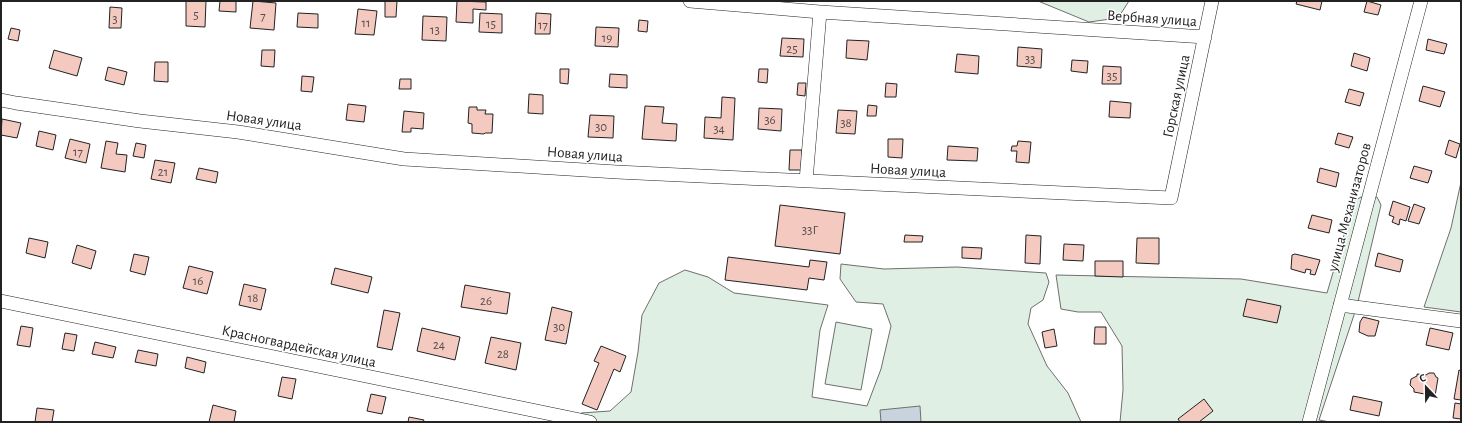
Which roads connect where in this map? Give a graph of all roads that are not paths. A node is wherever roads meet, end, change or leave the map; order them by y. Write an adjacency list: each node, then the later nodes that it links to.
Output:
1 (690, 1): 4 (street, Вербная улица)
2 (1212, 1): 5 (street, Горская улица)
3 (1420, 1): 10 (street, улица Механизаторов)
4 (820, 12): 5 (street, Вербная улица); 7 (street)
5 (1205, 37): 8 (street, Горская улица)
6 (1, 100): 7 (street, Новая улица)
7 (806, 181): 8 (street, Новая улица)
8 (1171, 198)
9 (1, 301): 12 (street, Красногвардейская улица)
10 (1340, 305): 11 (street); 13 (street, улица Механизаторов)
11 (1461, 321)
12 (590, 422)
13 (1309, 422)

